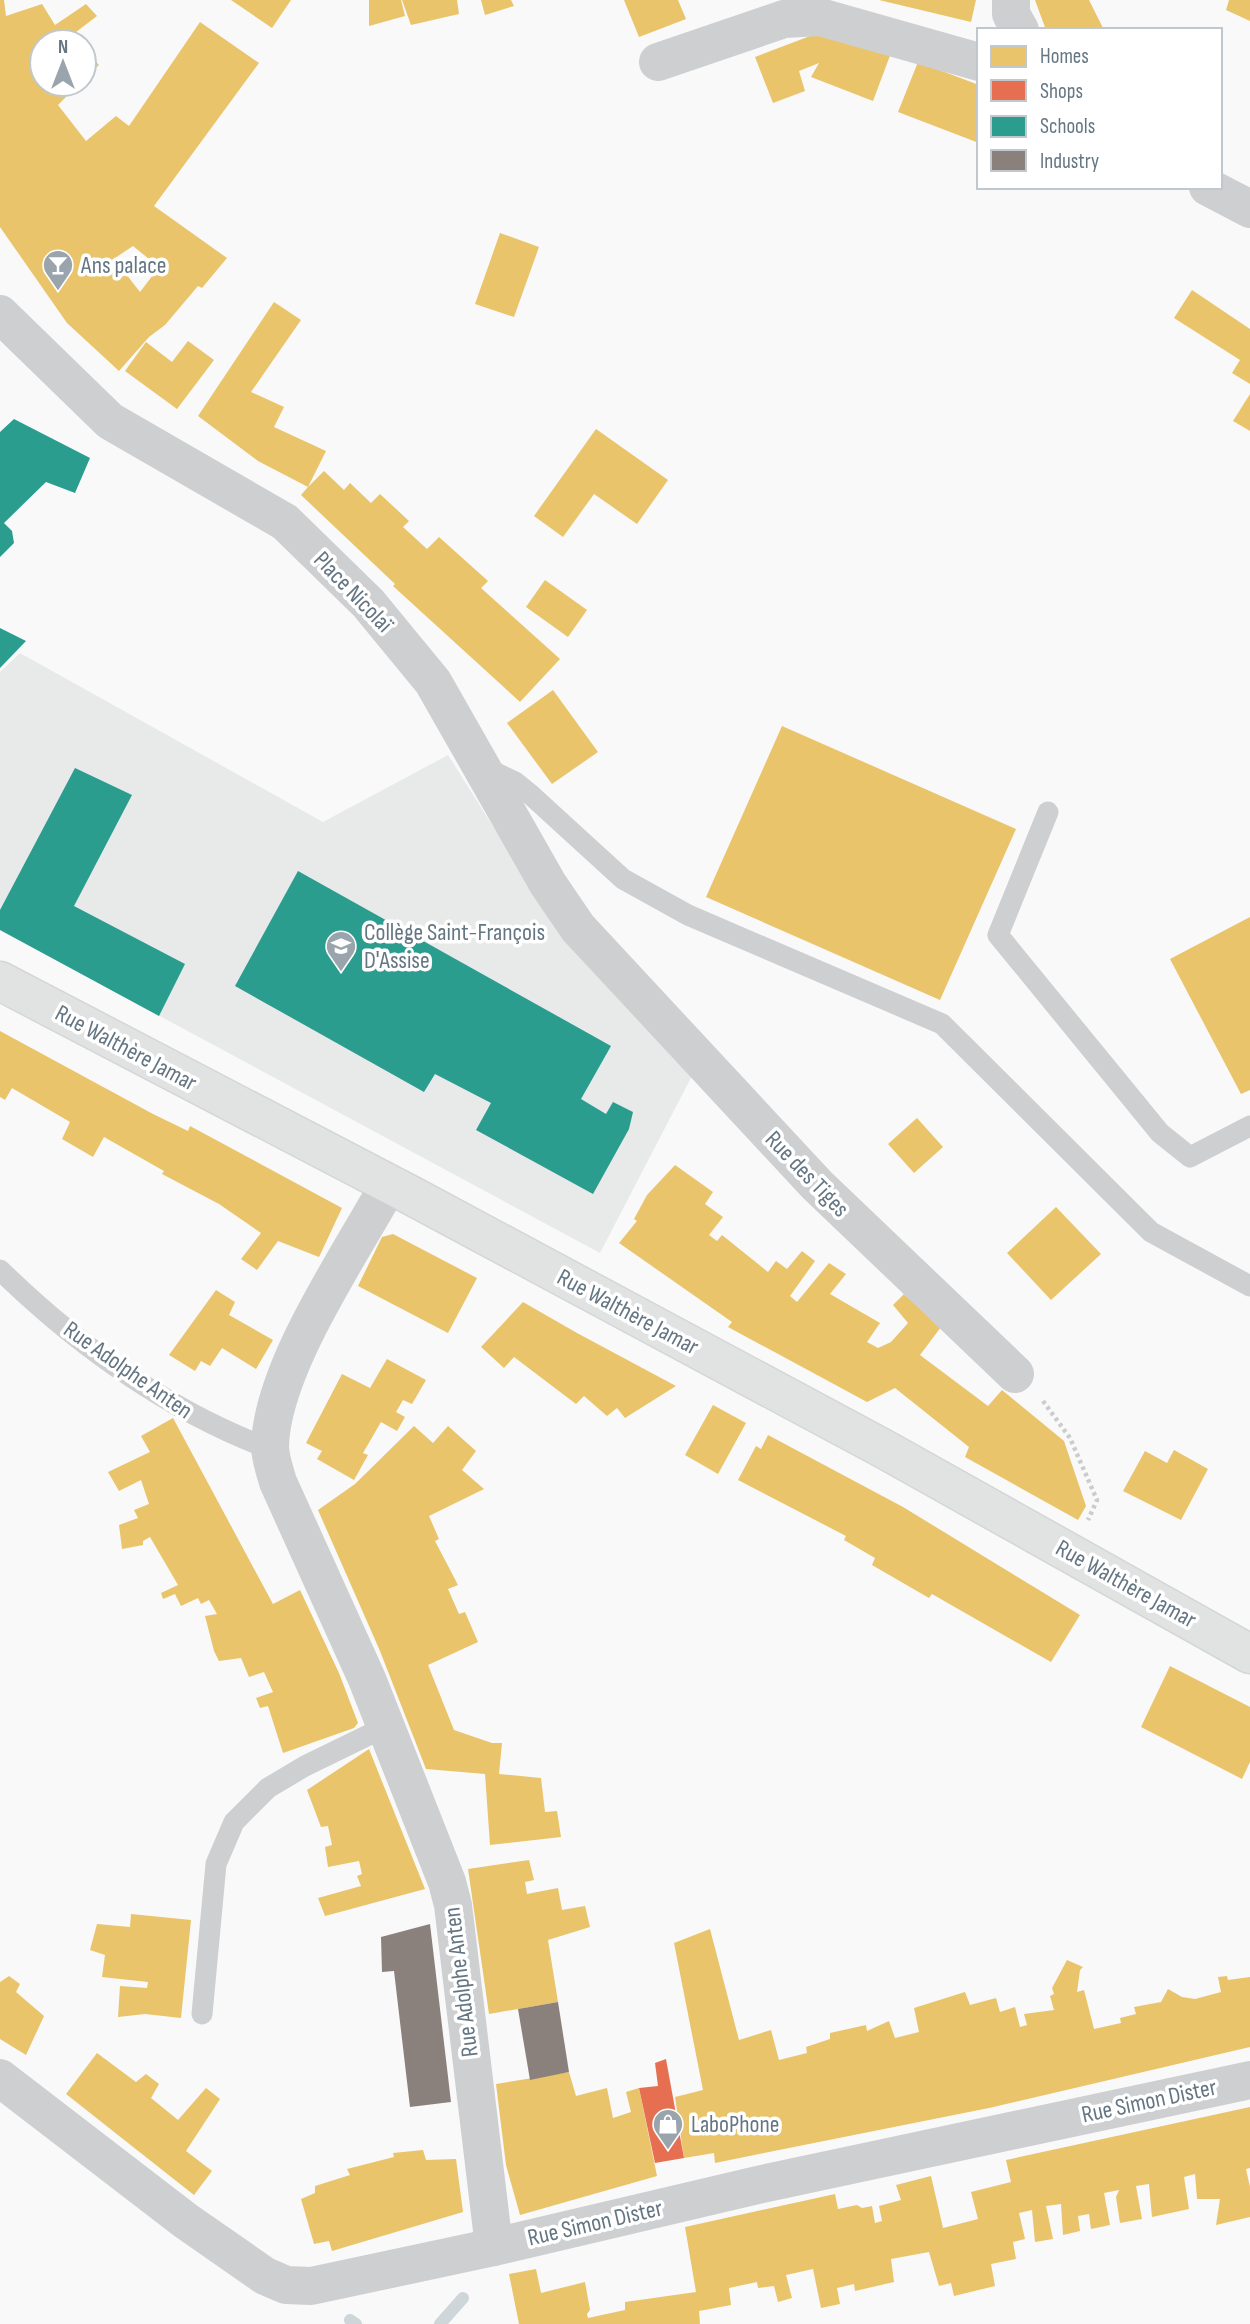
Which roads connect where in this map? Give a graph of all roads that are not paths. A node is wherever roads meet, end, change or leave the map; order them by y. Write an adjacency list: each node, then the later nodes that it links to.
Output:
1 (1011, 0): 2 (street)
2 (1019, 28)
3 (977, 61): 4 (street)
4 (658, 62)
5 (1212, 189): 6 (street)
6 (1250, 209)
7 (0, 314): 8 (street, Place Nicolaï)
8 (481, 766): 10 (street, Place Nicolaï); 15 (lane)
9 (1048, 812): 12 (lane)
10 (608, 964): 16 (street, Rue des Tiges)
11 (0, 981): 13 (main road, Rue Walthère Jamar)
12 (1250, 1126)
13 (389, 1184): 17 (street, Rue Adolphe Anten); 18 (main road, Rue Walthère Jamar)
14 (0, 1270): 17 (lane, Rue Adolphe Anten)
15 (1250, 1286)
16 (1015, 1374)
17 (270, 1449): 19 (street, Rue Adolphe Anten)
18 (1250, 1654)
19 (387, 1726): 20 (lane); 23 (street, Rue Adolphe Anten)
20 (202, 2014)
21 (0, 2078): 23 (street, Rue Simon Dister)
22 (1250, 2080): 23 (street, Rue Simon Dister)
23 (494, 2247)

